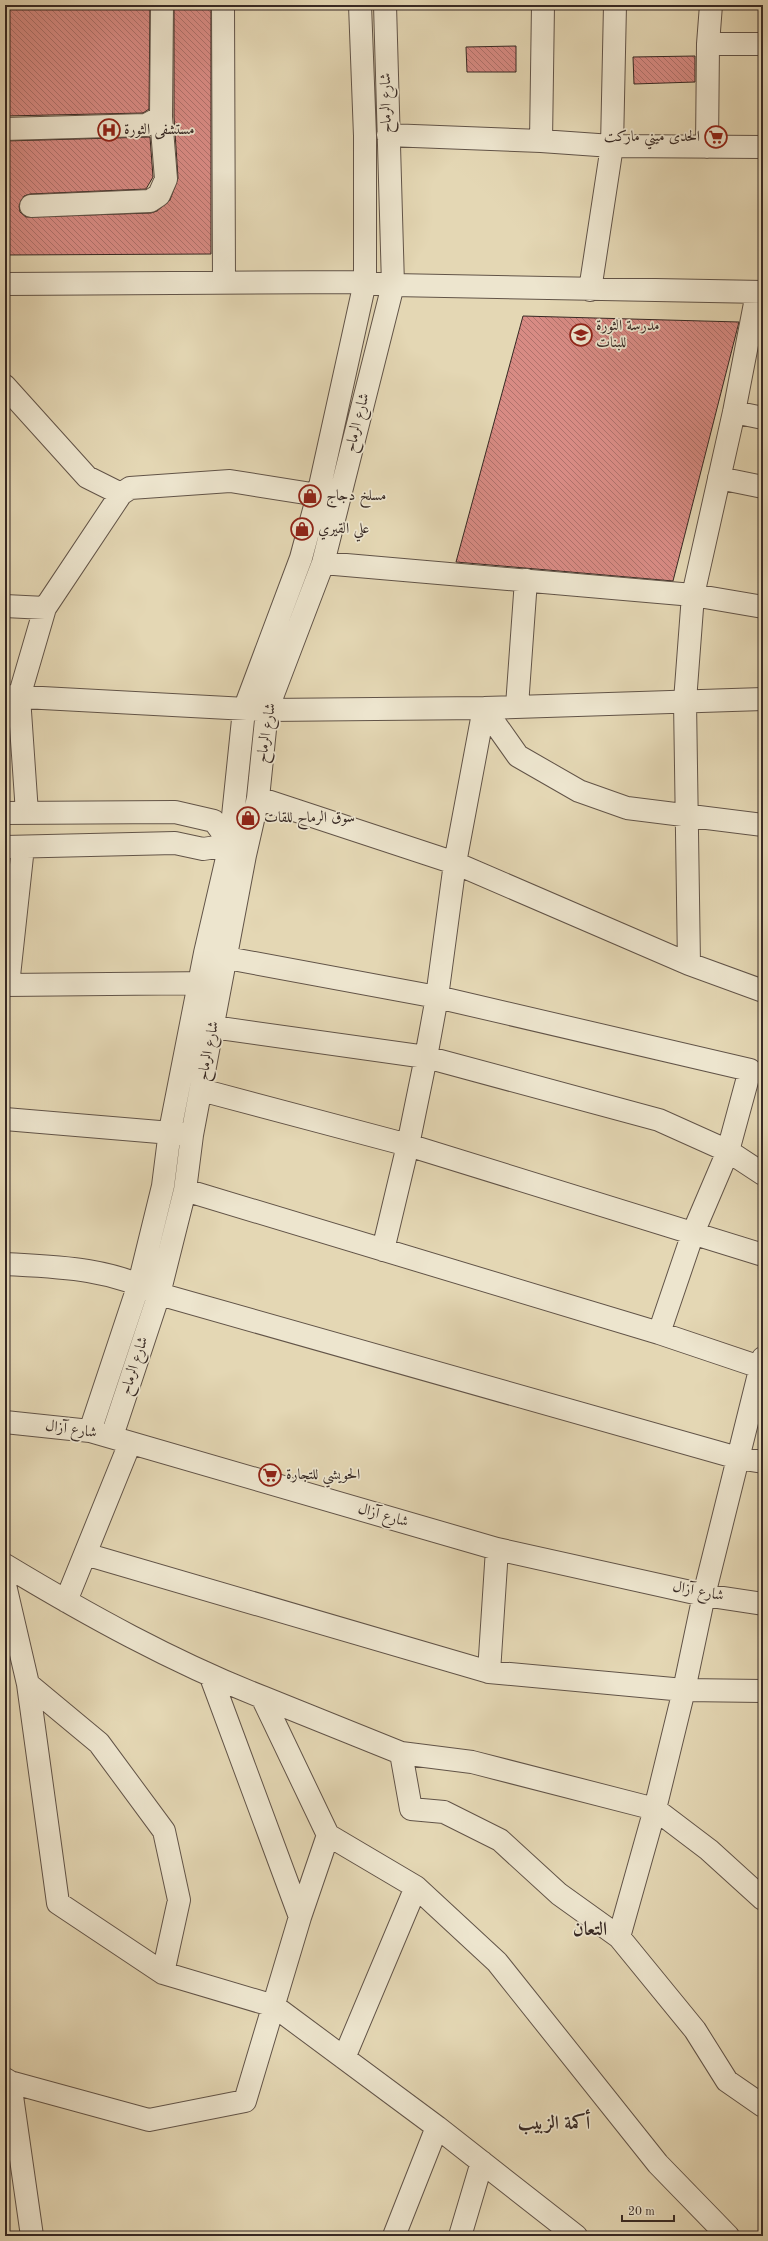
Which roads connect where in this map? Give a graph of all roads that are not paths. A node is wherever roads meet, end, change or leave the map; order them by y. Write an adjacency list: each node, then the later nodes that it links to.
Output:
1 (162, 5): 10 (street)
2 (223, 5): 18 (street)
3 (360, 5): 19 (street, شارع الرماح)
4 (385, 5): 12 (street, شارع الرماح)
5 (543, 5): 13 (street)
6 (615, 5): 14 (street)
7 (711, 5): 8 (street)
8 (708, 44): 9 (street); 15 (street)
9 (763, 44)
10 (161, 117): 11 (street); 17 (street)
11 (5, 129)
12 (388, 135): 13 (street); 21 (street, شارع الرماح)
13 (541, 141): 14 (street)
14 (612, 146): 15 (street); 22 (street)
15 (707, 147): 16 (street)
16 (763, 147)
17 (31, 206)
18 (224, 282): 19 (street); 20 (street)
19 (365, 282): 21 (street); 30 (street, شارع الرماح)
20 (5, 284)
21 (393, 285): 22 (street); 31 (street, شارع الرماح)
22 (590, 290): 23 (street)
23 (760, 293): 25 (street)
24 (5, 386): 29 (street)
25 (734, 412): 26 (street); 27 (street)
26 (763, 418)
27 (719, 478): 28 (street); 33 (street)
28 (763, 487)
29 (121, 494): 30 (street); 36 (street)
30 (318, 494): 42 (street, شارع الرماح)
31 (323, 563): 32 (street); 43 (street, شارع الرماح)
32 (526, 580): 33 (street); 40 (street)
33 (693, 595): 35 (street); 39 (street)
34 (5, 606): 36 (street)
35 (763, 607)
36 (45, 608): 37 (street)
37 (12, 696): 42 (street); 46 (street)
38 (763, 699): 39 (street)
39 (685, 701): 40 (street); 47 (street)
40 (516, 706): 41 (street)
41 (484, 708): 43 (street); 47 (street); 51 (street)
42 (244, 710): 43 (street); 50 (street, شارع الرماح)
43 (267, 710): 44 (street, شارع الرماح)
44 (258, 798): 50 (street, شارع الرماح); 51 (street)
45 (5, 813): 46 (street)
46 (27, 813): 50 (street)
47 (686, 816): 48 (street); 53 (street)
48 (763, 825)
49 (14, 847): 50 (street); 56 (street)
50 (237, 850): 52 (street, شارع الرماح); 54 (street, شارع الرماح)
51 (455, 863): 53 (street); 58 (street)
52 (227, 958): 55 (street, شارع الرماح); 58 (street)
53 (688, 964): 57 (street)
54 (199, 983): 55 (street); 56 (street); 63 (street, شارع الرماح)
55 (222, 983): 59 (street, شارع الرماح)
56 (7, 985)
57 (763, 991)
58 (437, 997): 60 (street); 66 (street)
59 (213, 1027): 60 (street); 61 (street, شارع الرماح)
60 (426, 1057): 65 (street); 66 (street)
61 (201, 1090): 64 (street, شارع الرماح); 65 (street)
62 (5, 1119): 63 (street)
63 (170, 1131): 64 (street); 73 (street, شارع الرماح)
64 (192, 1135): 68 (street, شارع الرماح)
65 (408, 1145): 69 (street); 70 (street)
66 (728, 1151): 67 (street); 69 (street)
67 (763, 1174)
68 (185, 1190): 70 (street); 74 (street, شارع الرماح)
69 (693, 1233): 71 (street); 75 (street)
70 (383, 1250): 75 (street)
71 (763, 1255)
72 (5, 1264): 73 (street)
73 (139, 1284): 74 (street); 78 (street, شارع الرماح)
74 (159, 1294): 79 (street, شارع الرماح); 80 (street)
75 (659, 1333): 76 (street)
76 (762, 1364): 80 (street)
77 (5, 1422): 78 (street, شارع آزال)
78 (90, 1431): 79 (street, شارع آزال)
79 (121, 1440): 82 (street, شارع آزال); 83 (street, شارع الرماح)
80 (738, 1458): 81 (street); 86 (street)
81 (763, 1462)
82 (497, 1549): 86 (street, شارع آزال); 89 (street)
83 (85, 1554): 87 (street, شارع الرماح); 89 (street)
84 (5, 1566): 87 (street)
85 (5, 1585): 91 (street)
86 (704, 1595): 88 (street, شارع آزال); 92 (street)
87 (66, 1601): 90 (street)
88 (763, 1604)
89 (489, 1672): 92 (street)
90 (211, 1677): 94 (street); 100 (street)
91 (28, 1684): 102 (street); 102 (street)
92 (684, 1690): 93 (street); 96 (street)
93 (763, 1691)
94 (262, 1697): 95 (street); 97 (street)
95 (401, 1753): 96 (street); 101 (street)
96 (655, 1809): 99 (street); 101 (street)
97 (328, 1834): 98 (street); 100 (street)
98 (416, 1887): 104 (street); 113 (street)
99 (763, 1899)
100 (300, 1917): 103 (street)
101 (619, 1937): 106 (street)
102 (163, 1973): 103 (street)
103 (274, 2006): 104 (street); 105 (street)
104 (344, 2058): 107 (street)
105 (8, 2080): 110 (street)
106 (763, 2106)
107 (437, 2127): 108 (street); 111 (street)
108 (482, 2162): 109 (street); 112 (street)
109 (573, 2235)
110 (32, 2236)
111 (394, 2236)
112 (460, 2236)
113 (728, 2236)

